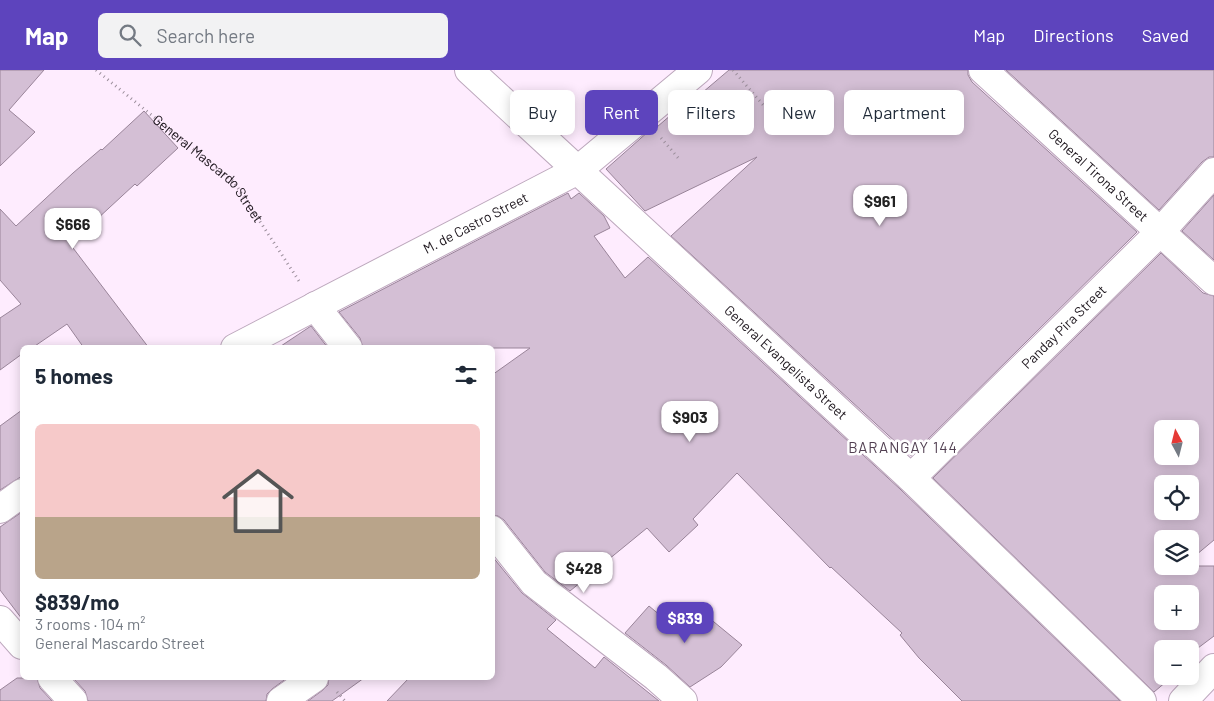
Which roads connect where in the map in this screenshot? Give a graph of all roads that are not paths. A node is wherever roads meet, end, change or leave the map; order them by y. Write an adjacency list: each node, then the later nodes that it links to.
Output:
1 (469, 70): 4 (street, General Evangelista Street)
2 (698, 70): 4 (street, M. de Castro Street)
3 (983, 70): 6 (street, General Tirona Street)
4 (578, 170): 8 (street, M. de Castro Street); 11 (street, General Evangelista Street)
5 (1214, 172): 6 (street, Panday Pira Street)
6 (1161, 232): 7 (street, General Tirona Street); 11 (street, Panday Pira Street)
7 (1214, 281)
8 (315, 306): 9 (street, M. de Castro Street); 10 (street)
9 (241, 345)
10 (346, 345)
11 (911, 478): 23 (street, General Evangelista Street)
12 (20, 494): 13 (street)
13 (0, 509)
14 (495, 534): 22 (street)
15 (0, 620): 16 (street)
16 (20, 643)
17 (1214, 668): 24 (street)
18 (54, 680): 20 (street)
19 (311, 680): 21 (street)
20 (73, 701)
21 (281, 701)
22 (682, 701)
23 (1142, 701)
24 (1183, 701)

